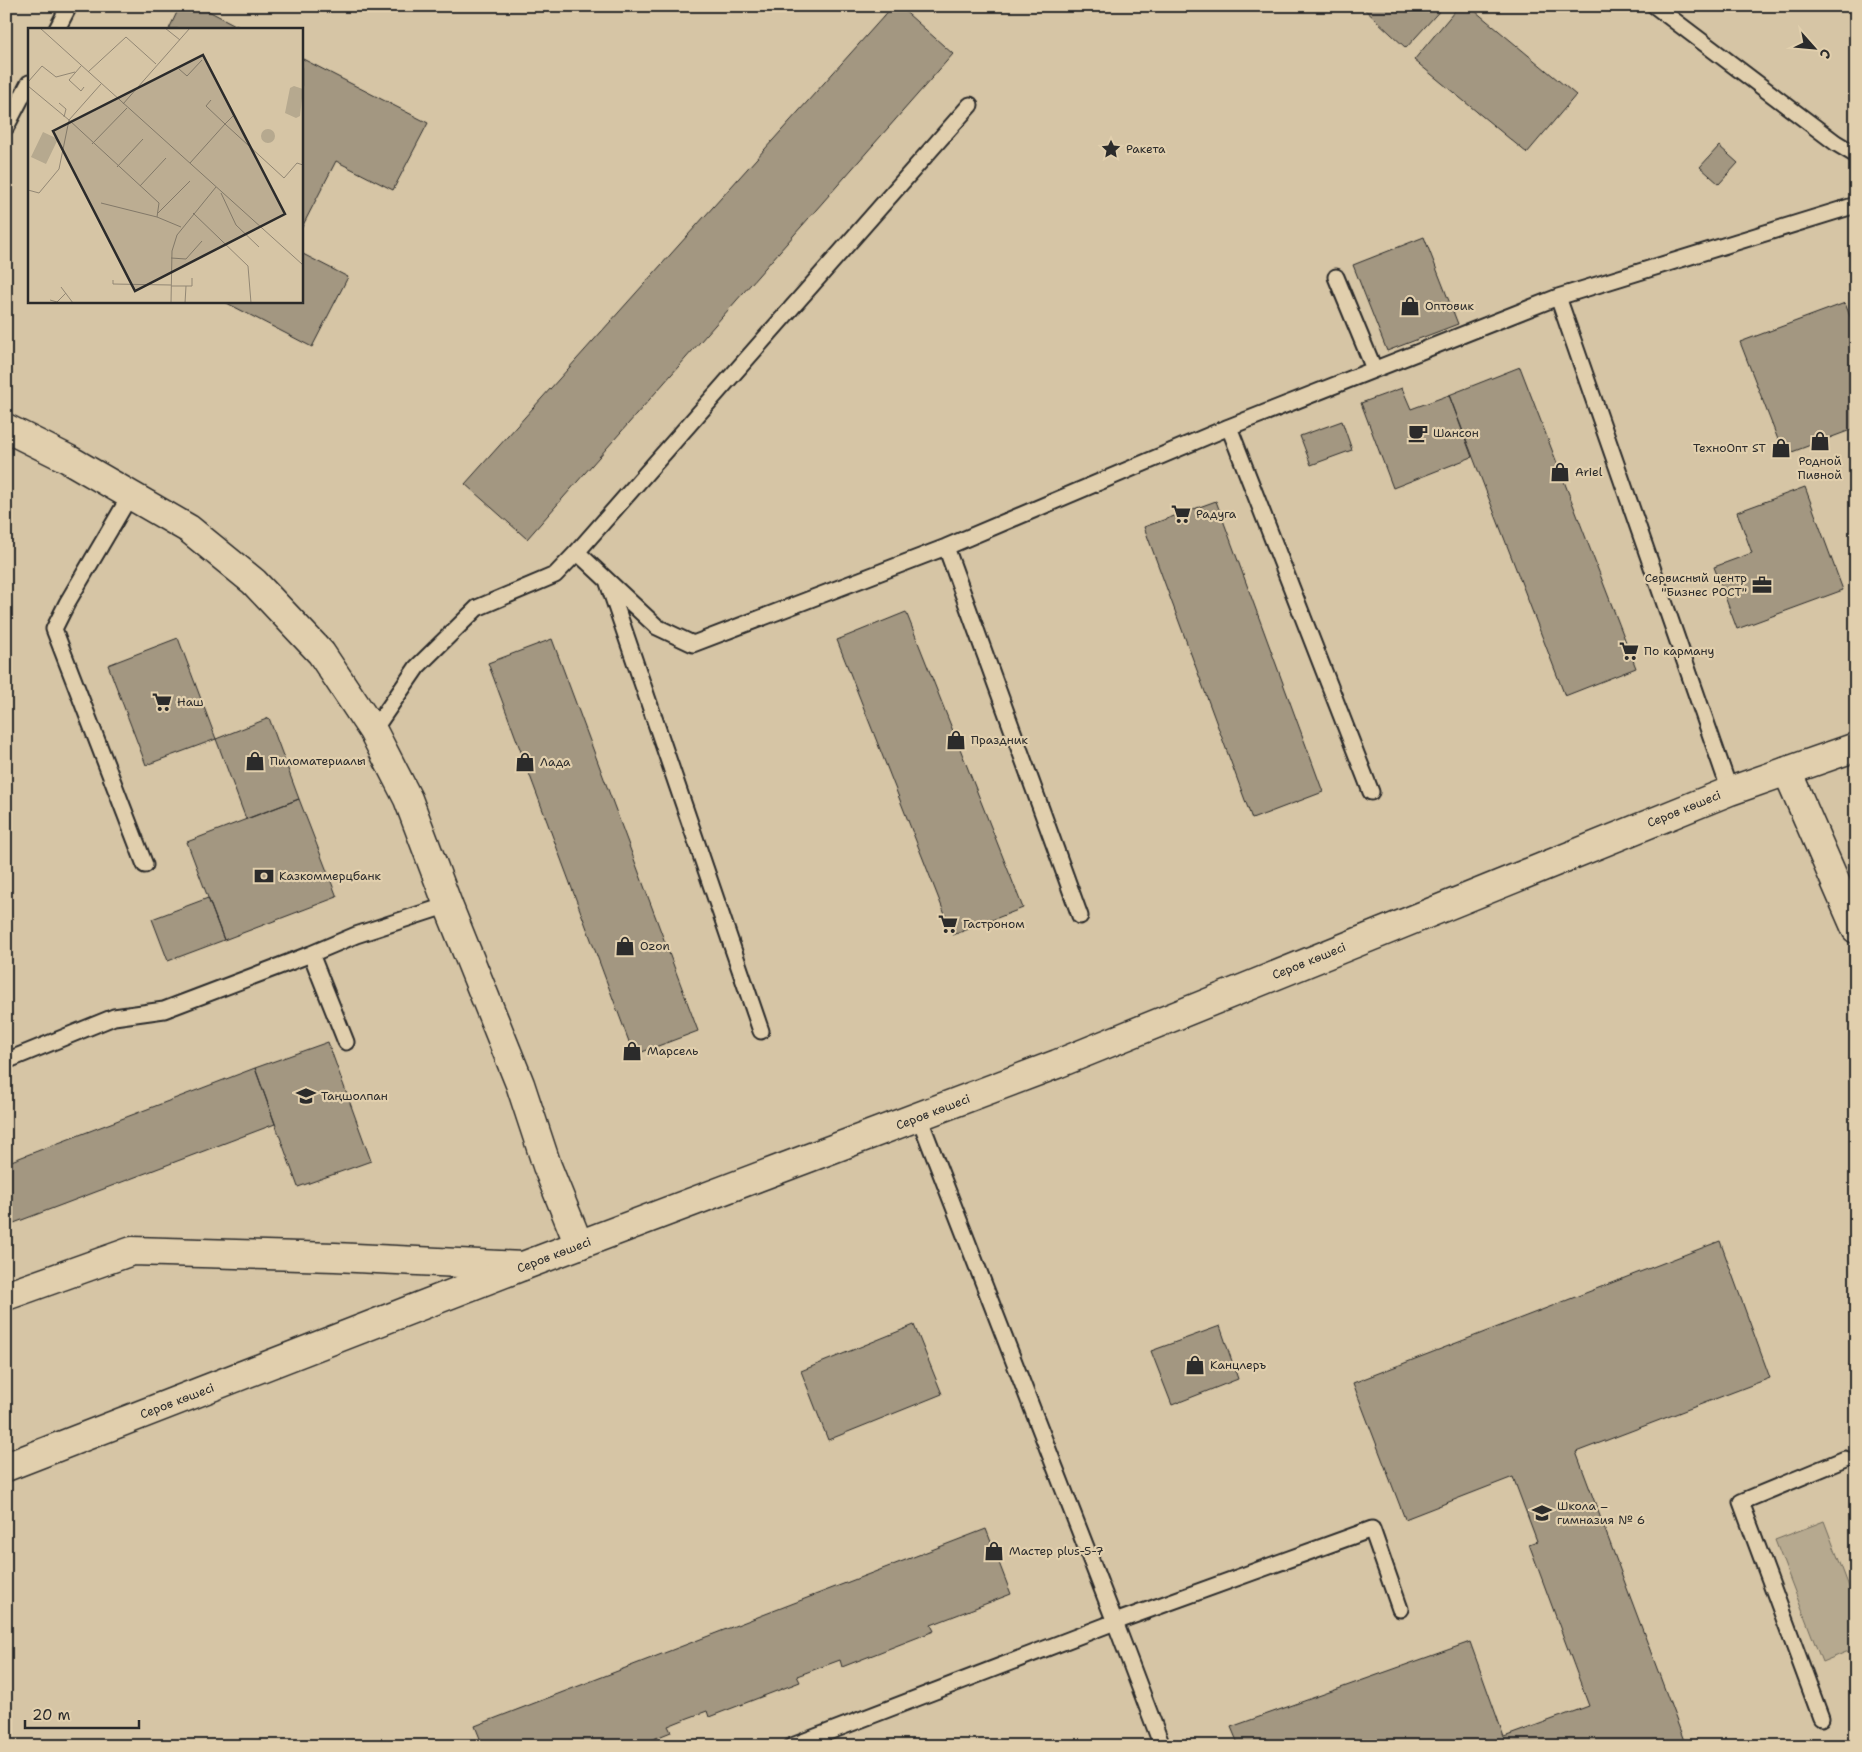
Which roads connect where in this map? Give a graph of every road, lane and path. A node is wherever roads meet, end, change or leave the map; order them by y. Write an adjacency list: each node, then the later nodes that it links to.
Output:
1 (69, 6): 3 (lane)
2 (1655, 6): 7 (lane)
3 (58, 28)
4 (28, 85): 6 (lane)
5 (970, 104): 16 (lane)
6 (6, 127)
7 (1856, 155)
8 (1856, 205): 10 (lane)
9 (1336, 278): 11 (lane)
10 (1558, 297): 11 (lane); 21 (lane)
11 (1374, 369): 12 (lane)
12 (1229, 426): 15 (lane); 22 (lane)
13 (6, 428): 14 (street)
14 (131, 494): 18 (street); 23 (lane)
15 (946, 547): 17 (lane); 25 (lane)
16 (578, 552): 17 (lane); 18 (lane)
17 (607, 581): 28 (lane)
18 (374, 731): 24 (street)
19 (1856, 747): 20 (street, Серов көшесі)
20 (1787, 771): 21 (street, Серов көшесі); 26 (street)
21 (1730, 791): 31 (street, Серов көшесі)
22 (1371, 792)
23 (145, 865)
24 (448, 905): 27 (lane); 32 (street)
25 (1080, 916)
26 (1856, 929)
27 (311, 954): 29 (lane); 30 (lane)
28 (761, 1030)
29 (346, 1042)
30 (6, 1061)
31 (919, 1117): 32 (street, Серов көшесі); 38 (lane)
32 (579, 1245): 33 (street, Серов көшесі)
33 (523, 1266): 34 (street); 36 (street, Серов көшесі)
34 (6, 1296)
35 (1846, 1459): 39 (lane)
36 (6, 1467)
37 (1400, 1609): 38 (lane)
38 (1115, 1622): 40 (lane); 41 (lane)
39 (1821, 1718)
40 (792, 1746)
41 (1162, 1746)

